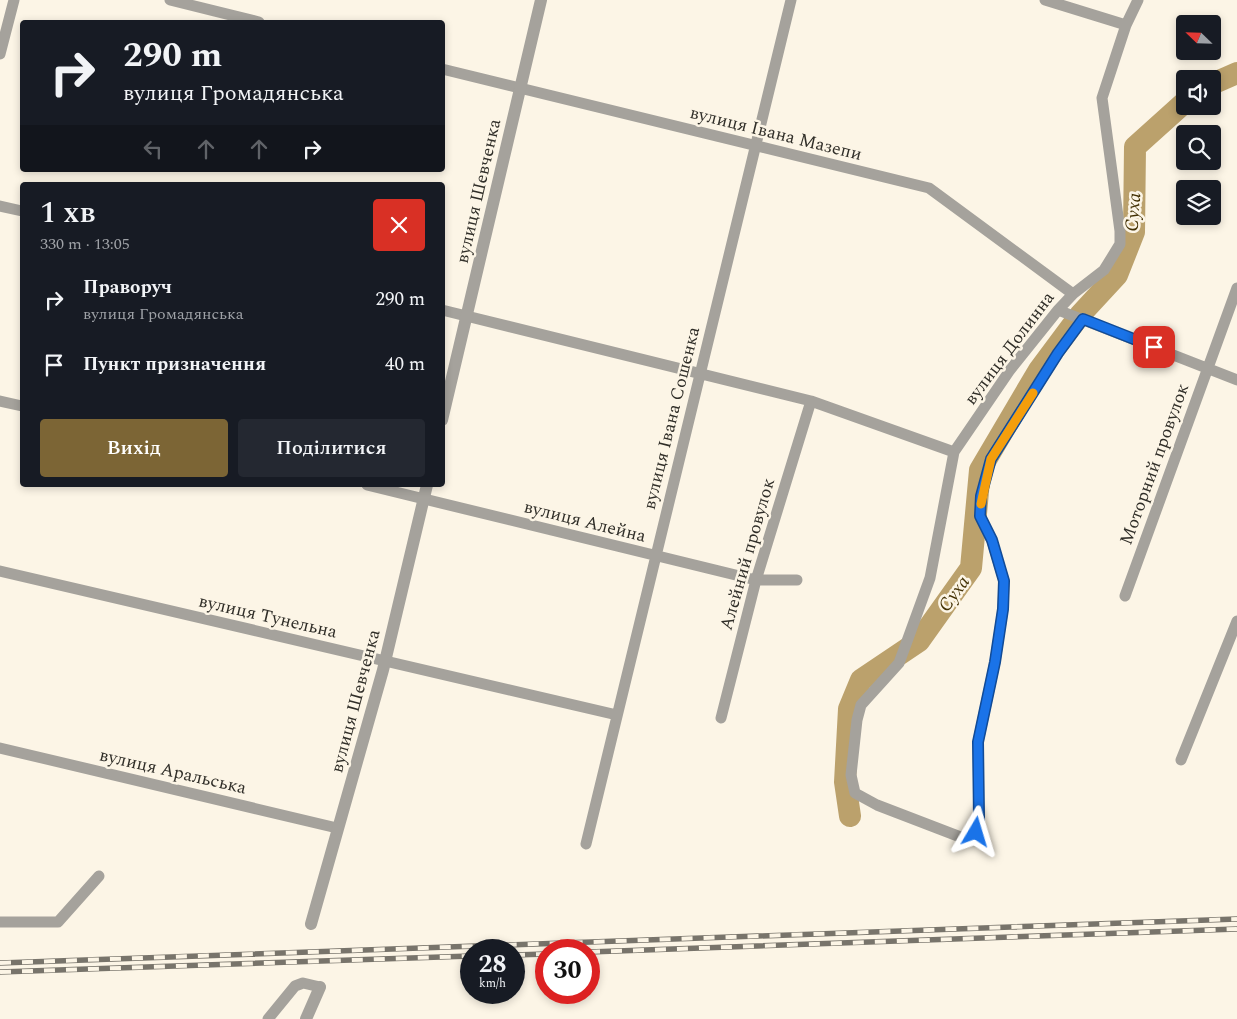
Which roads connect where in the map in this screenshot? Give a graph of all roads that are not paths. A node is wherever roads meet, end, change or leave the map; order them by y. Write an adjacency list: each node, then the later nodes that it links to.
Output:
1 (14, 0): 9 (street)
2 (170, 0): 7 (street)
3 (541, 0): 11 (street, вулиця Шевченка)
4 (791, 0): 12 (street, вулиця Івана Сошенка)
5 (1045, 0): 8 (street)
6 (1138, 0): 8 (street, вулиця Долинна)
7 (251, 20)
8 (1126, 25): 16 (street, вулиця Долинна)
9 (0, 54)
10 (445, 70): 11 (street, вулиця Івана Мазепи)
11 (519, 88): 12 (street, вулиця Івана Мазепи); 19 (street, вулиця Шевченка)
12 (754, 147): 16 (street, вулиця Івана Мазепи); 22 (street, вулиця Івана Сошенка)
13 (0, 206): 14 (street)
14 (20, 211)
15 (1237, 288): 21 (street, Моторний провулок)
16 (1073, 294): 18 (street, вулиця Долинна)
17 (445, 311): 19 (street)
18 (1060, 312): 20 (street); 28 (street, вулиця Долинна)
19 (467, 316): 22 (street); 27 (street, вулиця Шевченка)
20 (1083, 319): 21 (street); 28 (street, вулиця Долинна)
21 (1207, 368): 23 (street); 36 (street, Моторний провулок)
22 (701, 374): 25 (street); 32 (street, вулиця Івана Сошенка)
23 (1237, 380)
24 (0, 401): 26 (street)
25 (811, 401): 28 (street); 34 (street, Алейний провулок)
26 (20, 406)
27 (445, 408)
28 (954, 452)
29 (376, 487): 31 (street, вулиця Алейна)
30 (427, 487): 31 (street, вулиця Шевченка)
31 (424, 498): 32 (street, вулиця Алейна); 38 (street, вулиця Шевченка)
32 (655, 556): 34 (street, вулиця Алейна); 39 (street, вулиця Івана Сошенка)
33 (0, 571): 38 (street, вулиця Тунельна)
34 (756, 580): 35 (street, вулиця Алейна); 40 (street, Алейний провулок)
35 (797, 580)
36 (1125, 596)
37 (1237, 621): 42 (street)
38 (385, 662): 39 (street, вулиця Тунельна); 43 (street, вулиця Шевченка)
39 (617, 714): 44 (street, вулиця Івана Сошенка)
40 (721, 718)
41 (0, 748): 43 (street, вулиця Аральська)
42 (1181, 760)
43 (337, 828): 47 (street, вулиця Шевченка)
44 (586, 844)
45 (99, 876): 46 (street)
46 (0, 922)
47 (311, 924)
48 (320, 987): 49 (street); 50 (street)
49 (268, 1019)
50 (306, 1019)

